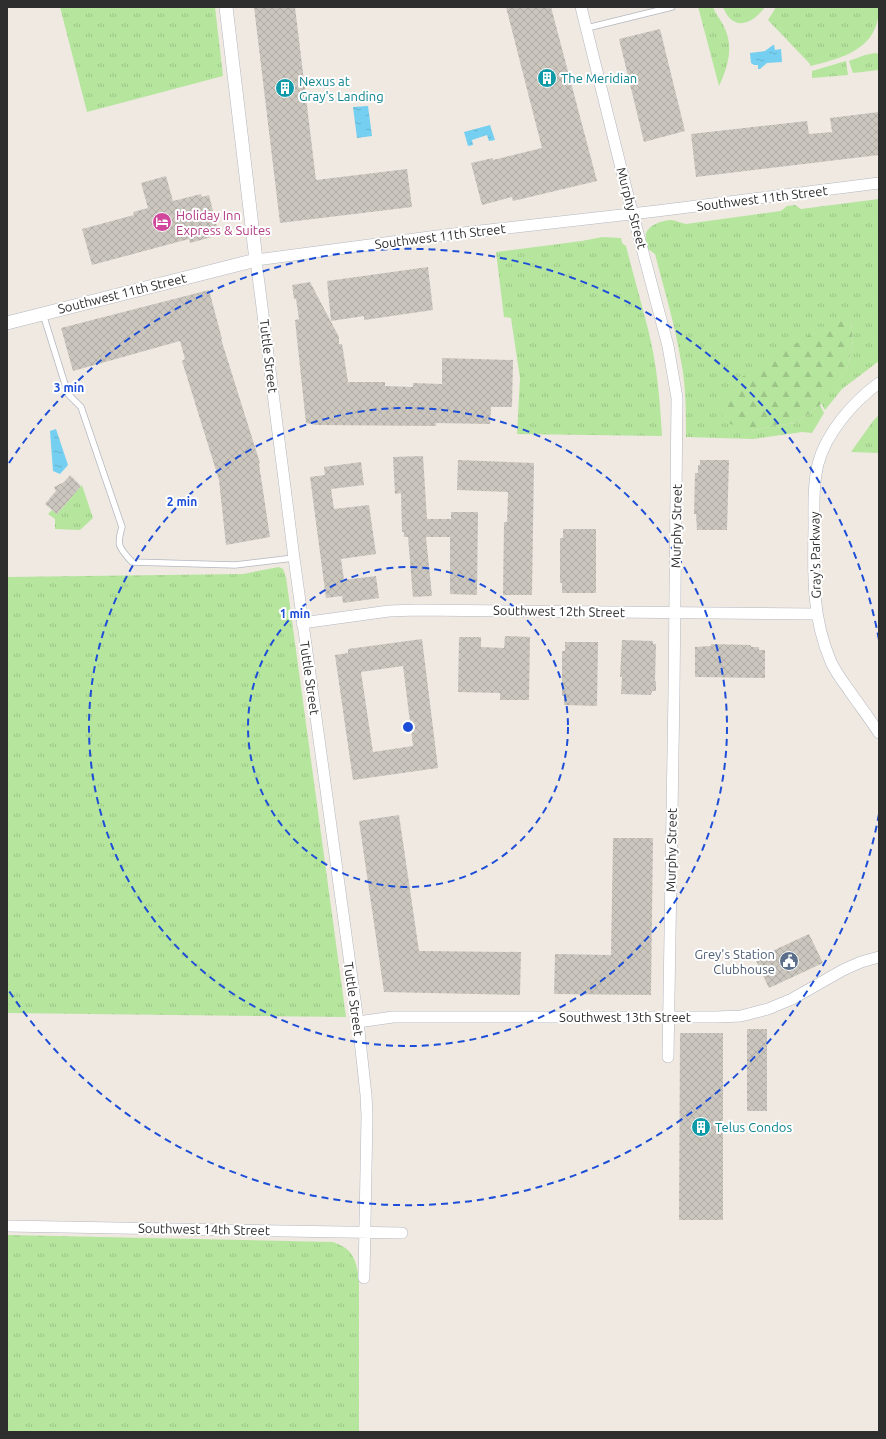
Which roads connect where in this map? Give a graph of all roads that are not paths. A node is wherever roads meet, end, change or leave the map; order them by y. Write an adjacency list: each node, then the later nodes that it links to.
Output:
1 (226, 7): 7 (street, Tuttle Street)
2 (581, 7): 4 (street, Murphy Street)
3 (672, 7): 4 (lane)
4 (587, 28): 6 (street, Murphy Street)
5 (879, 183): 6 (street, Southwest 11th Street)
6 (633, 214): 7 (street, Southwest 11th Street); 12 (street, Murphy Street)
7 (256, 260): 8 (street, Southwest 11th Street); 11 (street, Tuttle Street)
8 (43, 314): 9 (street, Southwest 11th Street); 11 (lane)
9 (7, 323)
10 (879, 383): 13 (street, Gray's Parkway)
11 (294, 558): 14 (street, Tuttle Street)
12 (675, 613): 13 (street, Southwest 12th Street); 14 (street, Southwest 12th Street); 17 (street, Murphy Street)
13 (816, 614): 15 (street, Gray's Parkway)
14 (302, 622): 18 (street, Tuttle Street)
15 (879, 733)
16 (879, 957): 17 (street, Southwest 13th Street)
17 (668, 1017): 18 (street, Southwest 13th Street); 19 (street, Murphy Street)
18 (358, 1022): 21 (street, Tuttle Street)
19 (668, 1057)
20 (7, 1226): 21 (street, Southwest 14th Street)
21 (365, 1232): 22 (street, Southwest 14th Street); 23 (street, Tuttle Street)
22 (402, 1233)
23 (364, 1278)

